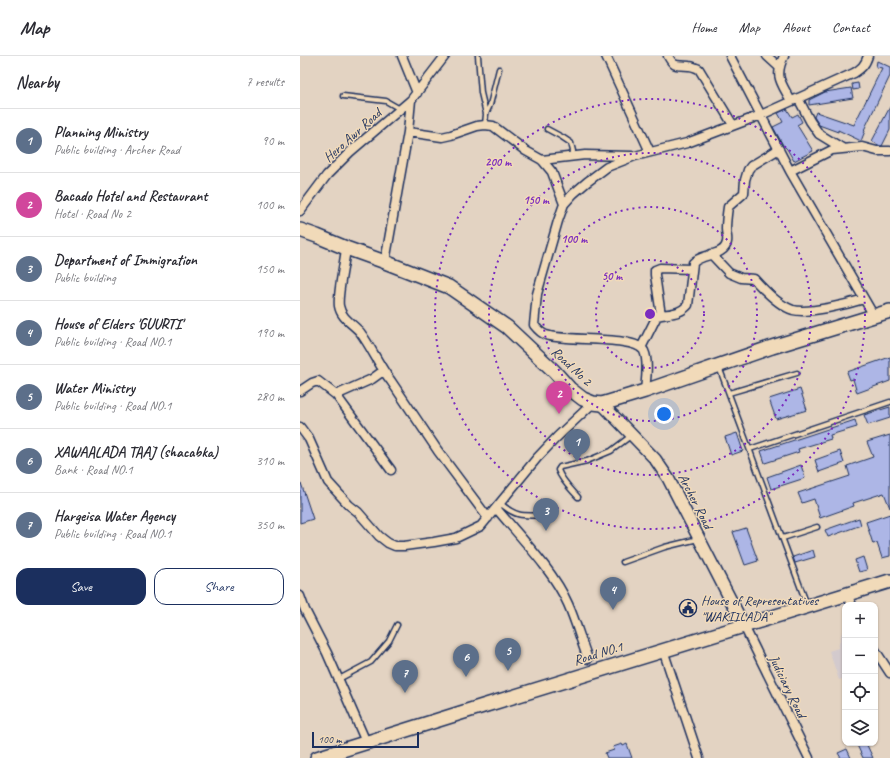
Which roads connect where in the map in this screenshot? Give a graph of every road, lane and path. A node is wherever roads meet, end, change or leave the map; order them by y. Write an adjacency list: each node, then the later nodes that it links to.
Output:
1 (402, 56): 12 (street)
2 (478, 56): 17 (lane)
3 (606, 56): 26 (street)
4 (668, 56): 20 (street)
5 (730, 56): 18 (street)
6 (767, 56): 10 (street)
7 (784, 56): 10 (street)
8 (868, 56): 14 (street)
9 (443, 57): 12 (street, Hero Awr Road)
10 (779, 67): 14 (street)
11 (498, 69): 17 (lane)
12 (417, 93): 15 (street, Hero Awr Road)
13 (343, 96): 16 (lane)
14 (794, 99): 18 (street); 23 (street)
15 (411, 100): 16 (street, Hero Awr Road); 22 (street)
16 (400, 110): 32 (street, Hero Awr Road)
17 (486, 114): 19 (lane)
18 (760, 115): 20 (street); 24 (street)
19 (485, 125): 22 (street); 29 (street)
20 (733, 125): 26 (street)
21 (547, 129): 27 (lane)
22 (408, 132): 36 (street)
23 (843, 148): 25 (street); 30 (street)
24 (779, 149): 30 (street); 35 (street)
25 (890, 151)
26 (650, 152): 28 (street)
27 (572, 156): 28 (street); 29 (street)
28 (635, 156): 31 (street)
29 (542, 160): 31 (street)
30 (790, 171): 38 (street)
31 (564, 204): 42 (street)
32 (300, 211)
33 (300, 230): 34 (main road, Road No 2)
34 (346, 248): 36 (main road, Road No 2); 44 (street)
35 (712, 254): 37 (street); 38 (street)
36 (385, 262): 51 (main road, Road No 2)
37 (691, 269): 40 (street); 40 (street)
38 (864, 300): 41 (street)
39 (890, 311): 41 (main road)
40 (661, 314): 42 (street)
41 (874, 316): 43 (main road)
42 (642, 348): 47 (street)
43 (718, 365): 47 (main road); 48 (lane)
44 (383, 371): 49 (street); 59 (street)
45 (797, 373): 48 (lane)
46 (300, 391): 49 (street)
47 (645, 391): 51 (main road)
48 (729, 393): 54 (lane)
49 (336, 395): 55 (street)
50 (890, 402): 54 (lane)
51 (598, 403): 53 (main road, Archer Road); 57 (street)
52 (300, 427): 59 (street)
53 (632, 435): 56 (lane); 62 (main road, Archer Road)
54 (750, 449): 61 (lane)
55 (391, 470)
56 (578, 497)
57 (498, 505): 58 (lane); 59 (street); 72 (street)
58 (543, 515)
59 (488, 518)
60 (817, 527): 61 (lane)
61 (783, 538): 67 (lane)
62 (698, 539): 63 (lane); 69 (main road, Archer Road)
63 (623, 562)
64 (890, 581): 66 (main road, Road NO.1)
65 (300, 596): 74 (street)
66 (849, 600): 67 (main road, Road NO.1)
67 (808, 606): 69 (main road, Road NO.1)
68 (398, 625): 74 (lane)
69 (744, 626): 70 (main road, Road NO.1); 79 (street, Judiciary Road)
70 (663, 650): 75 (main road, Road NO.1); 78 (street)
71 (878, 655): 73 (street)
72 (588, 660)
73 (890, 673)
74 (338, 680): 75 (street)
75 (366, 742): 76 (main road, Road NO.1)
76 (341, 754): 77 (main road, Road NO.1)
77 (317, 758)
78 (699, 758)
79 (809, 758)

